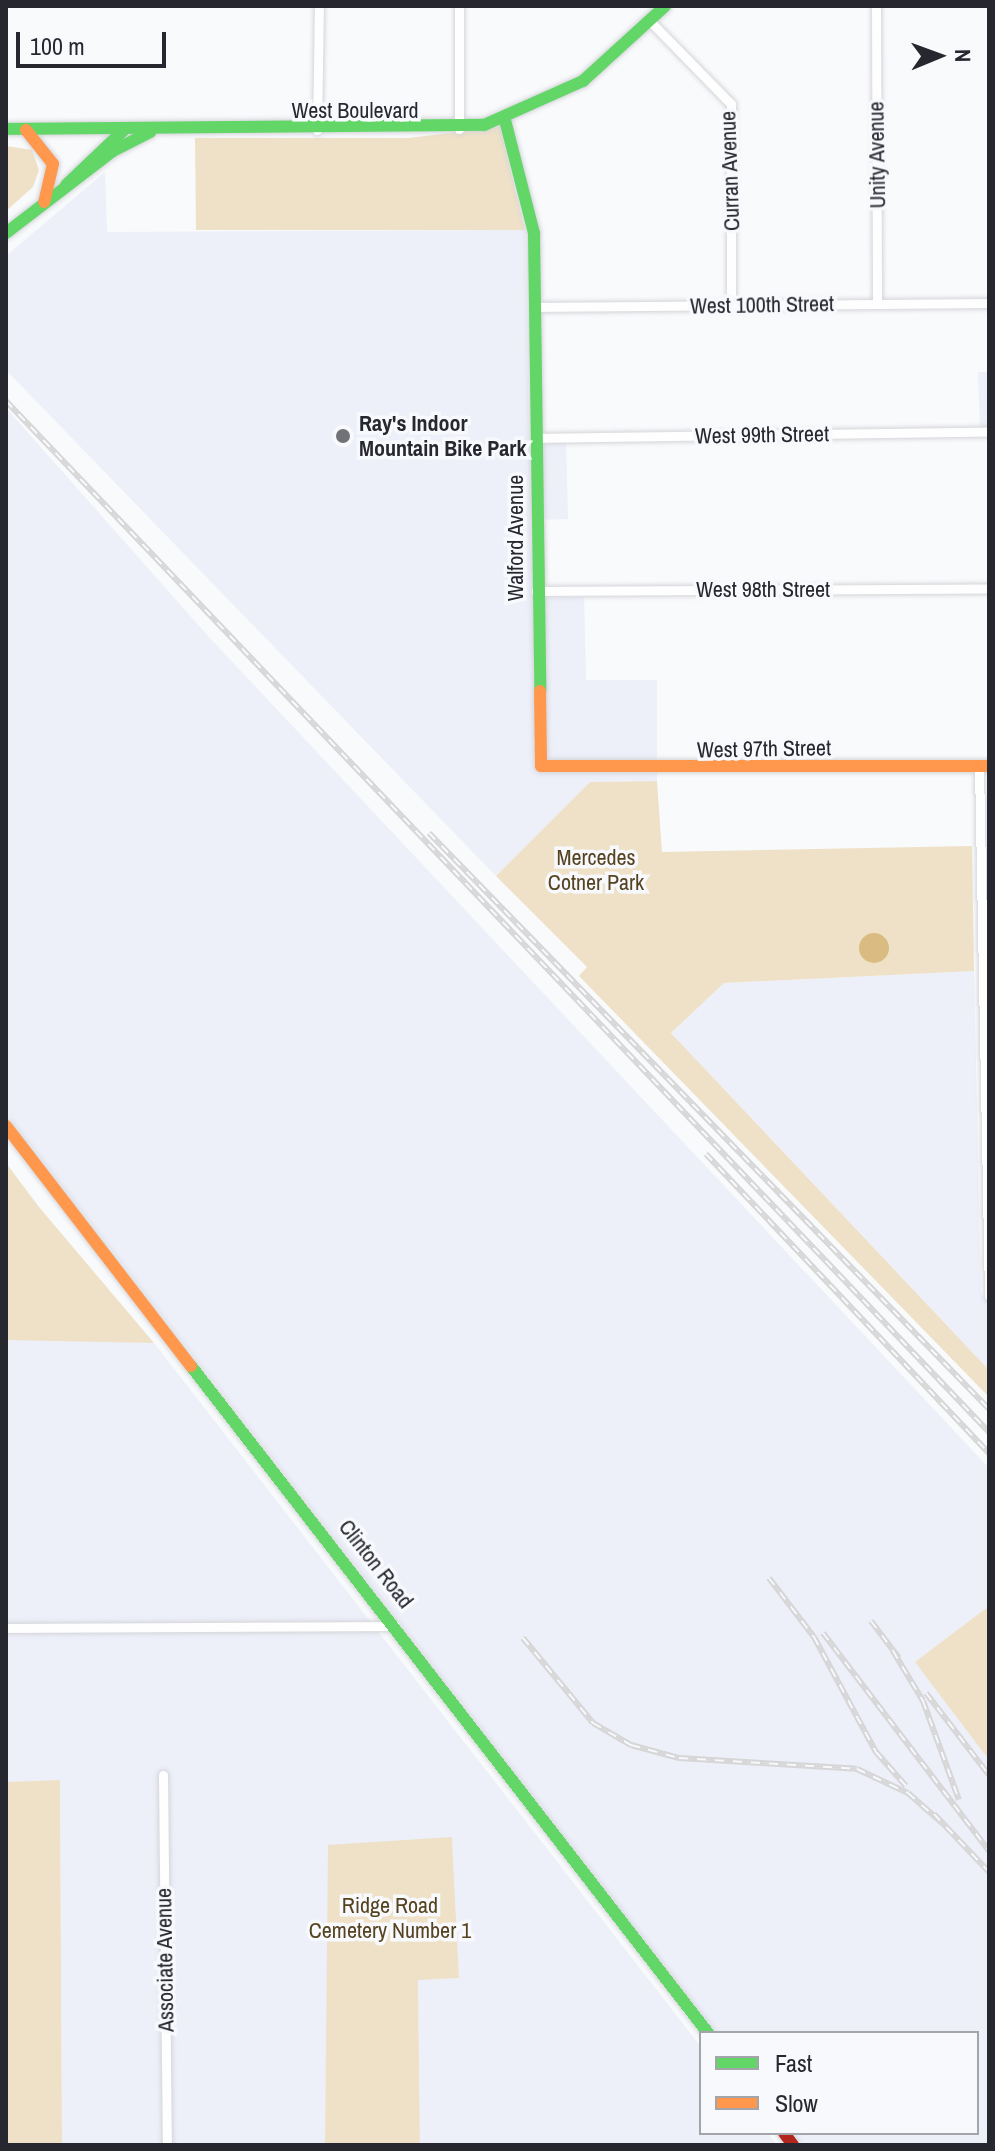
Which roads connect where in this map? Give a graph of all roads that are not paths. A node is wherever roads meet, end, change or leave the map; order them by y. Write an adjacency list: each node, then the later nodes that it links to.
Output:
1 (319, 6): 11 (street)
2 (459, 6): 9 (street)
3 (665, 6): 5 (street, West Boulevard)
4 (876, 6): 17 (street, Unity Avenue)
5 (650, 21): 6 (street, West Boulevard); 18 (street, Curran Avenue)
6 (505, 120): 9 (street, West Boulevard); 19 (street, Walford Avenue)
7 (6, 129): 8 (street, West Boulevard)
8 (23, 129): 10 (street, West Boulevard); 14 (street)
9 (459, 129): 11 (street, West Boulevard)
10 (124, 130): 12 (street, West Boulevard); 13 (street)
11 (317, 130): 12 (street, West Boulevard)
12 (153, 131): 13 (street)
13 (110, 146): 14 (street)
14 (44, 202): 15 (street)
15 (6, 233)
16 (989, 303): 17 (street, West 100th Street)
17 (877, 304): 18 (street, West 100th Street)
18 (731, 305): 19 (street, West 100th Street)
19 (535, 307): 21 (street, Walford Avenue)
20 (989, 432): 21 (street, West 99th Street)
21 (535, 438): 23 (street, Walford Avenue)
22 (989, 589): 23 (street, West 98th Street)
23 (536, 591): 24 (street, Walford Avenue)
24 (541, 766): 25 (street, West 97th Street)
25 (984, 766): 26 (street)
26 (985, 907): 27 (street)
27 (987, 1035): 29 (street)
28 (6, 1126): 32 (street, Clinton Road)
29 (987, 1142): 30 (street)
30 (987, 1244): 31 (street)
31 (988, 1294)
32 (399, 1626): 33 (street); 35 (street, Clinton Road)
33 (6, 1628)
34 (163, 1775): 36 (street, Associate Avenue)
35 (706, 2031)
36 (167, 2145)

